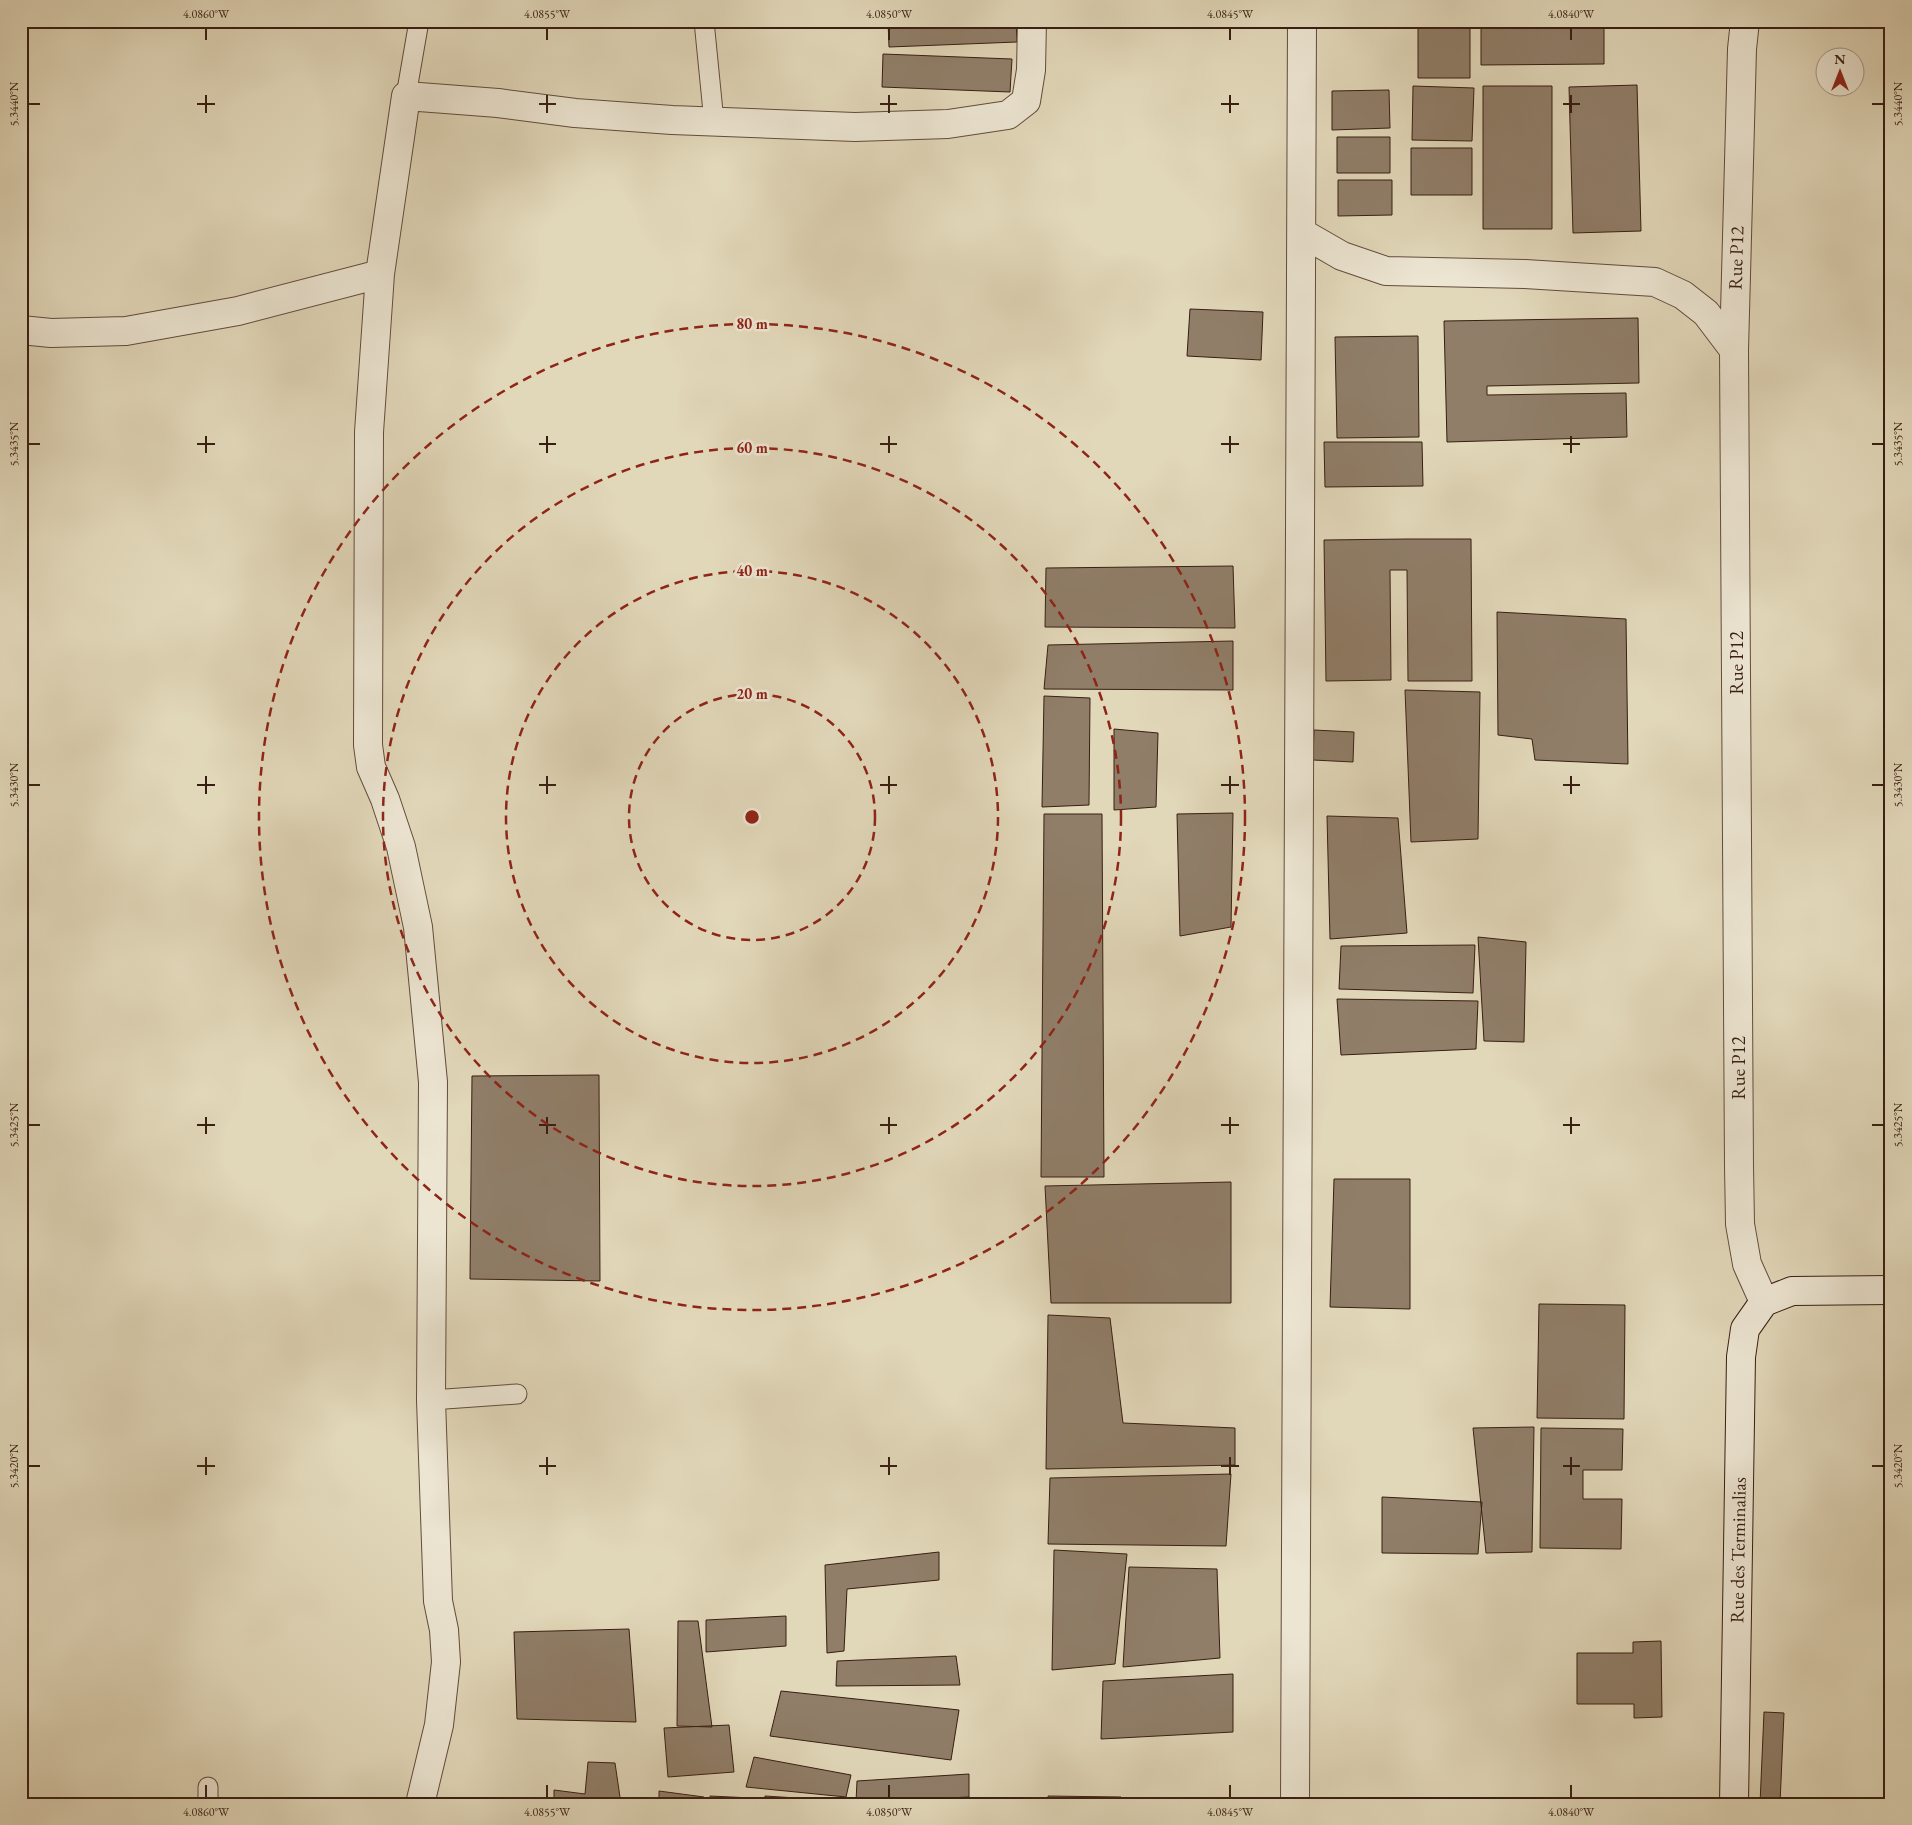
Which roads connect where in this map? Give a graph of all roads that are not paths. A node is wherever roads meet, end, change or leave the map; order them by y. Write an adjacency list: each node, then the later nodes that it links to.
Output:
1 (419, 21): 6 (lane)
2 (704, 21): 7 (lane)
3 (1032, 21): 7 (street)
4 (1302, 21): 8 (street)
5 (1745, 21): 11 (street, Rue P12)
6 (406, 96): 7 (street); 9 (street)
7 (714, 122)
8 (1302, 233): 11 (street); 17 (street)
9 (380, 274): 10 (street); 15 (street)
10 (21, 330)
11 (1734, 350): 13 (street, Rue P12)
12 (1891, 1290): 13 (street)
13 (1764, 1302): 18 (street, Rue des Terminalias)
14 (517, 1394): 15 (lane)
15 (431, 1400): 16 (street)
16 (420, 1804)
17 (1295, 1804)
18 (1734, 1804)

